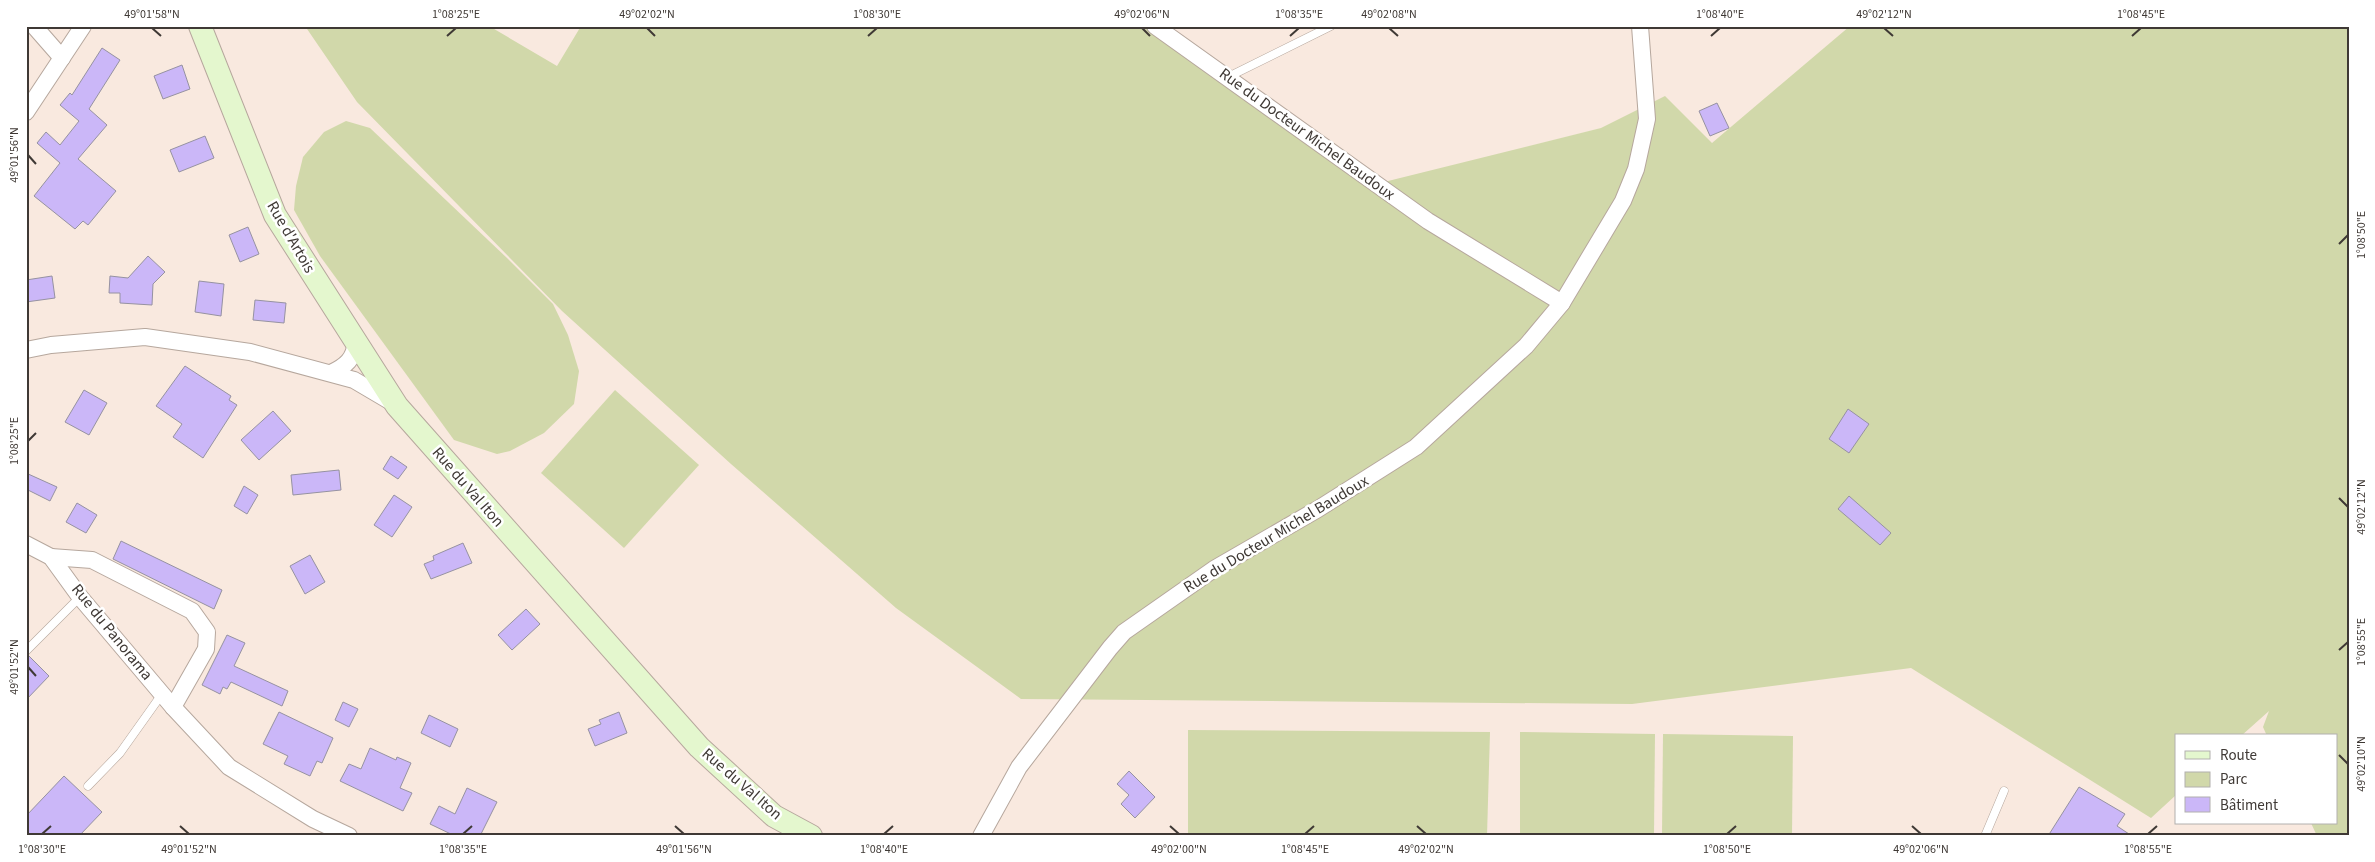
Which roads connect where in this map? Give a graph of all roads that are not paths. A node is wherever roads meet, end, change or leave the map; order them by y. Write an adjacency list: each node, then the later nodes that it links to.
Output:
1 (34, 26): 7 (street)
2 (84, 26): 7 (street)
3 (200, 26): 11 (street, Rue d'Artois)
4 (1155, 26): 8 (street, Rue du Docteur Michel Baudoux)
5 (1331, 26): 8 (lane)
6 (1640, 26): 10 (street, Rue du Docteur Michel Baudoux)
7 (62, 58): 9 (street)
8 (1228, 77): 10 (street, Rue du Docteur Michel Baudoux)
9 (26, 112)
10 (1562, 302): 27 (street, Rue du Docteur Michel Baudoux)
11 (356, 342): 13 (street); 14 (street, Rue d'Artois)
12 (26, 350): 13 (street, Rue du Val Iton)
13 (331, 373): 14 (street, Rue du Val Iton)
14 (397, 406): 26 (street, Rue du Val Iton)
15 (26, 544): 16 (street, Rue du Panorama)
16 (51, 557): 17 (street, Rue du Panorama); 20 (street, Rue du Panorama)
17 (80, 598): 18 (lane); 19 (street, Rue du Panorama)
18 (26, 651)
19 (162, 694): 20 (street, Rue du Panorama); 22 (lane)
20 (173, 707): 25 (street, Rue du Panorama)
21 (113, 748): 22 (lane)
22 (120, 753): 23 (lane)
23 (88, 786)
24 (2004, 791): 28 (lane)
25 (349, 836)
26 (810, 836)
27 (981, 836)
28 (1985, 836)

